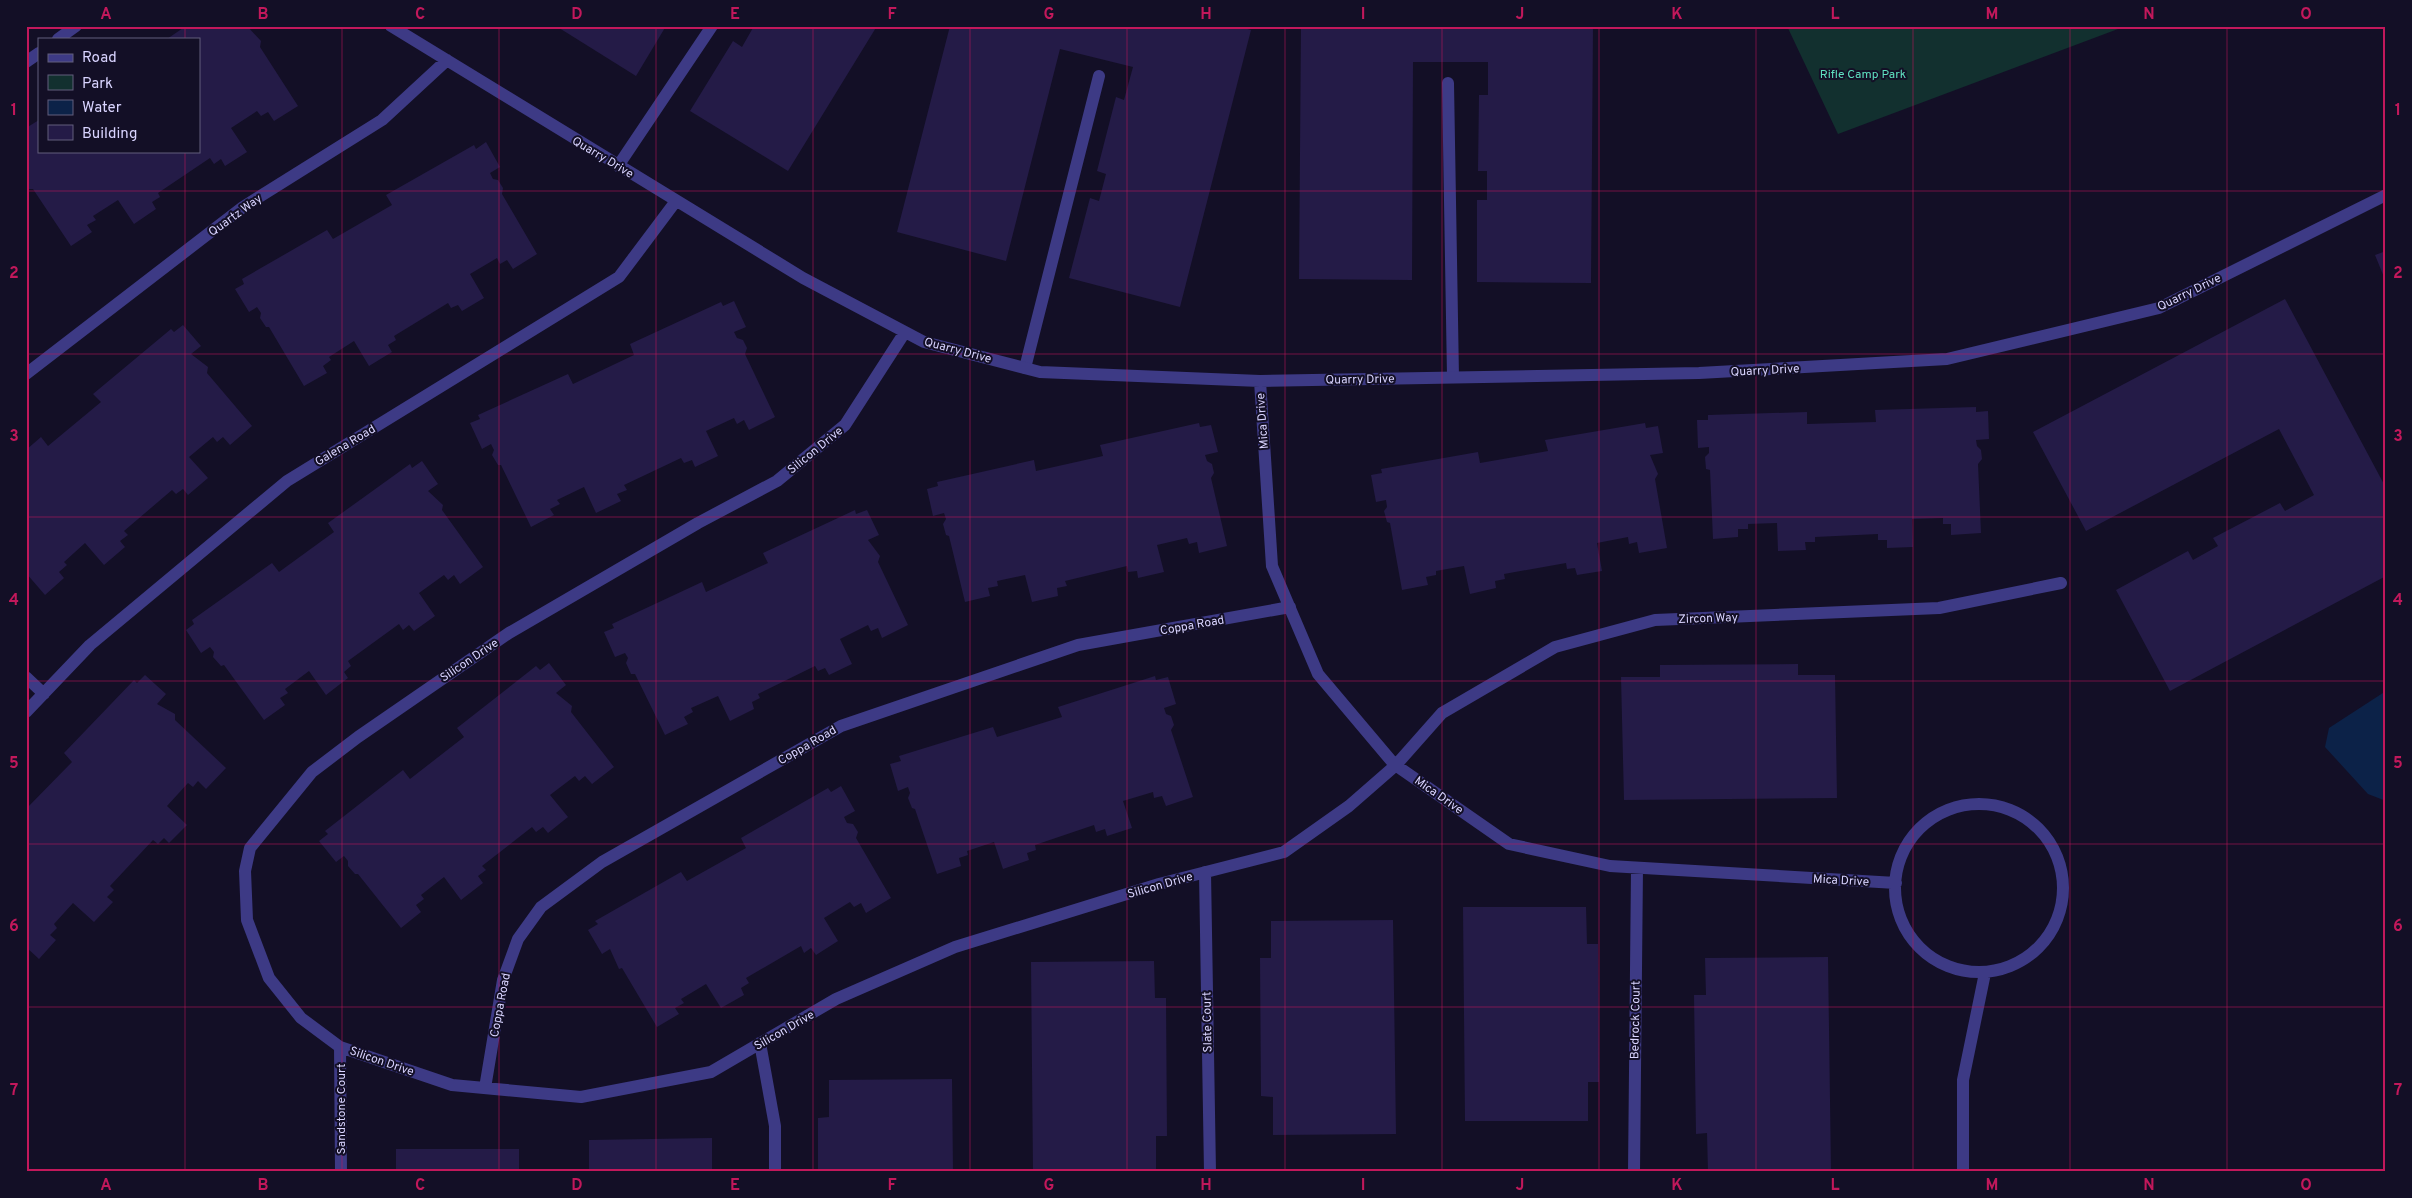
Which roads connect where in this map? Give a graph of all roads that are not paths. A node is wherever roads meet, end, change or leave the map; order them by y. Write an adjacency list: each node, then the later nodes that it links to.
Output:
1 (76, 26): 4 (street)
2 (391, 26): 6 (street, Quarry Drive)
3 (712, 26): 10 (street)
4 (59, 38)
5 (38, 54): 7 (street)
6 (447, 60): 10 (street, Quarry Drive); 15 (street, Quartz Way)
7 (26, 62)
8 (1098, 76): 14 (street)
9 (1448, 83): 16 (street)
10 (618, 166): 12 (street, Quarry Drive)
11 (2386, 194): 16 (street, Quarry Drive)
12 (676, 201): 13 (street, Quarry Drive); 21 (street, Galena Road)
13 (905, 332): 14 (street, Quarry Drive); 29 (street, Silicon Drive)
14 (1025, 368): 17 (street, Quarry Drive)
15 (26, 374)
16 (1453, 377): 17 (street, Quarry Drive)
17 (1260, 381): 19 (street, Mica Drive)
18 (2061, 583): 23 (street, Zircon Way)
19 (1290, 607): 23 (street, Mica Drive); 30 (street, Coppa Road)
20 (26, 677): 21 (street)
21 (44, 694): 22 (street, Galena Road)
22 (26, 712)
23 (1396, 765): 24 (street, Mica Drive); 25 (street, Silicon Drive)
24 (1637, 868): 26 (street, Mica Drive); 34 (street, Bedrock Court)
25 (1205, 872): 28 (street, Silicon Drive); 33 (street, Slate Court)
26 (1896, 883): 27 (street); 27 (street)
27 (1985, 973): 35 (street)
28 (760, 1043): 30 (street, Silicon Drive); 32 (street)
29 (340, 1047): 30 (street, Silicon Drive); 31 (street, Sandstone Court)
30 (485, 1088)
31 (341, 1172)
32 (775, 1172)
33 (1210, 1172)
34 (1634, 1172)
35 (1963, 1172)

